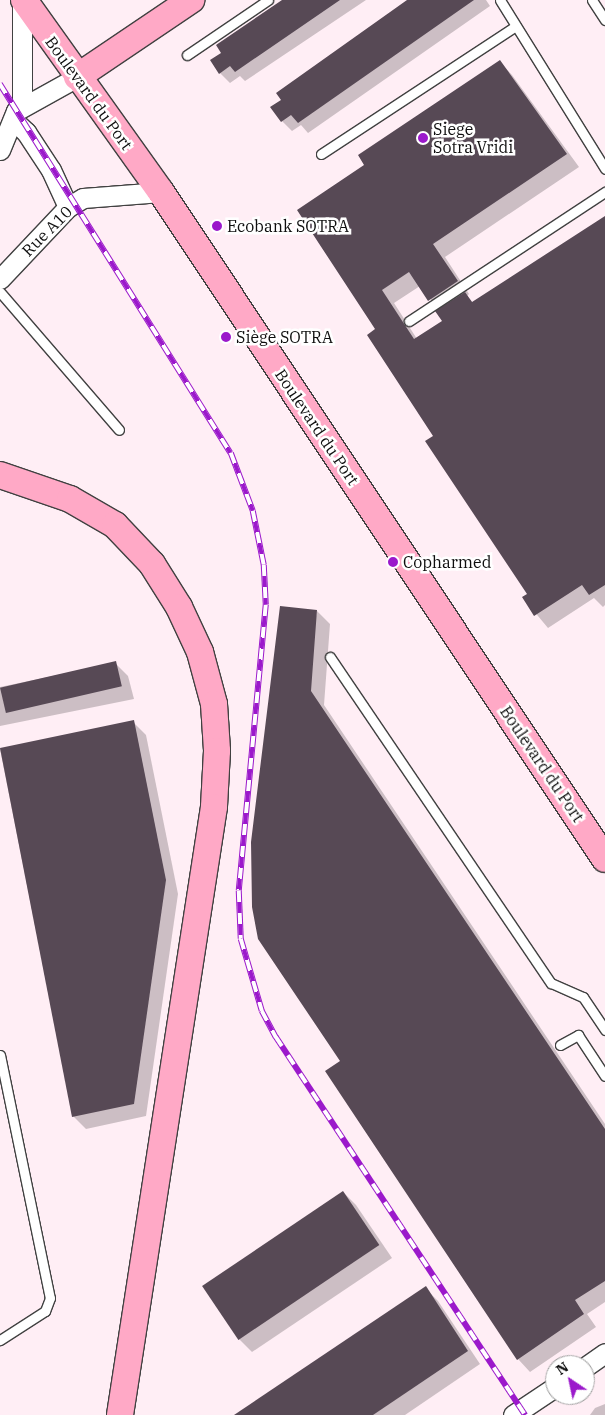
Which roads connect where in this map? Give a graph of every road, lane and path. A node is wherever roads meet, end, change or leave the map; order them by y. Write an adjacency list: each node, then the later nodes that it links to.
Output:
1 (23, 0): 9 (street, Boulevard du Port); 10 (street)
2 (190, 0): 9 (street)
3 (268, 0): 8 (lane)
4 (500, 0): 7 (lane)
5 (592, 0): 6 (lane)
6 (605, 20)
7 (516, 26): 12 (lane); 13 (lane)
8 (187, 55)
9 (77, 77): 10 (street); 14 (street, Boulevard du Port)
10 (17, 113): 11 (street); 16 (street)
11 (0, 150)
12 (321, 154)
13 (605, 169)
14 (161, 192): 16 (street, Rue A10); 23 (street, Boulevard du Port)
15 (605, 192): 19 (lane)
16 (68, 207): 17 (street, Rue A10)
17 (0, 279)
18 (0, 292): 20 (lane)
19 (409, 321)
20 (118, 430)
21 (0, 475): 30 (street)
22 (330, 657): 24 (lane)
23 (605, 859)
24 (605, 1030)
25 (560, 1045): 27 (lane)
26 (0, 1055): 28 (lane)
27 (605, 1076)
28 (0, 1340)
29 (545, 1394): 31 (street)
30 (120, 1415)
31 (513, 1415)

